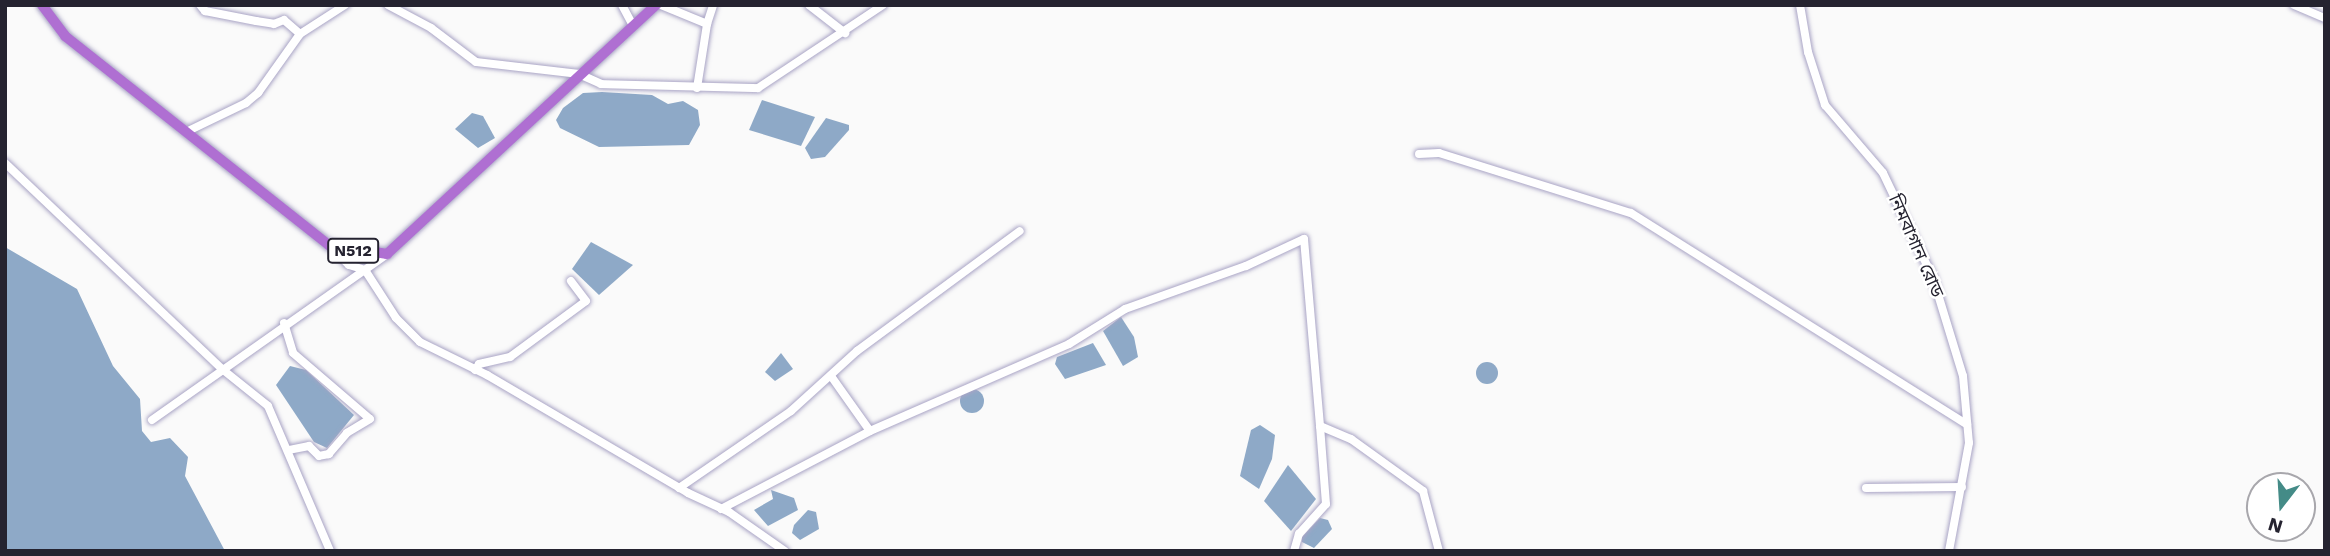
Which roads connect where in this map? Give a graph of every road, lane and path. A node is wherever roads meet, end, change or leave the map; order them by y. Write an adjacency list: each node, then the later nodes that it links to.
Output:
1 (41, 5): 20 (highway, N512)
2 (200, 5): 17 (street)
3 (345, 5): 17 (street)
4 (388, 5): 18 (street)
5 (622, 5): 15 (street)
6 (656, 5): 15 (highway, N512)
7 (661, 5): 14 (street)
8 (713, 5): 14 (street)
9 (809, 5): 16 (street)
10 (883, 5): 16 (street)
11 (1800, 5): 33 (street, নিমবাগান রোড)
12 (2294, 5): 13 (street)
13 (2325, 18)
14 (707, 24): 19 (street)
15 (633, 26): 18 (highway, N512)
16 (845, 33): 19 (street)
17 (299, 34): 20 (street)
18 (579, 74): 19 (street); 25 (highway, N512)
19 (696, 88)
20 (186, 132): 24 (highway, N512)
21 (1419, 154): 33 (street)
22 (5, 163): 29 (street)
23 (1020, 231): 31 (street)
24 (329, 245): 25 (highway, N512); 26 (street)
25 (387, 254): 26 (street)
26 (365, 270): 28 (street); 30 (street)
27 (571, 281): 30 (street)
28 (284, 323): 29 (street); 36 (street)
29 (222, 369): 32 (street); 36 (street)
30 (475, 370): 38 (street)
31 (831, 376): 35 (street); 38 (street)
32 (152, 420)
33 (1967, 425): 37 (street, নিমবাগান রোড)
34 (1320, 426): 35 (street); 43 (street); 44 (street)
35 (870, 431): 40 (street)
36 (289, 450): 41 (street)
37 (1962, 487): 39 (street); 45 (street, নিমবাগান রোড)
38 (679, 488): 40 (street)
39 (1866, 488)
40 (722, 509): 42 (street)
41 (330, 551)
42 (785, 551)
43 (1294, 551)
44 (1439, 551)
45 (1950, 551)

